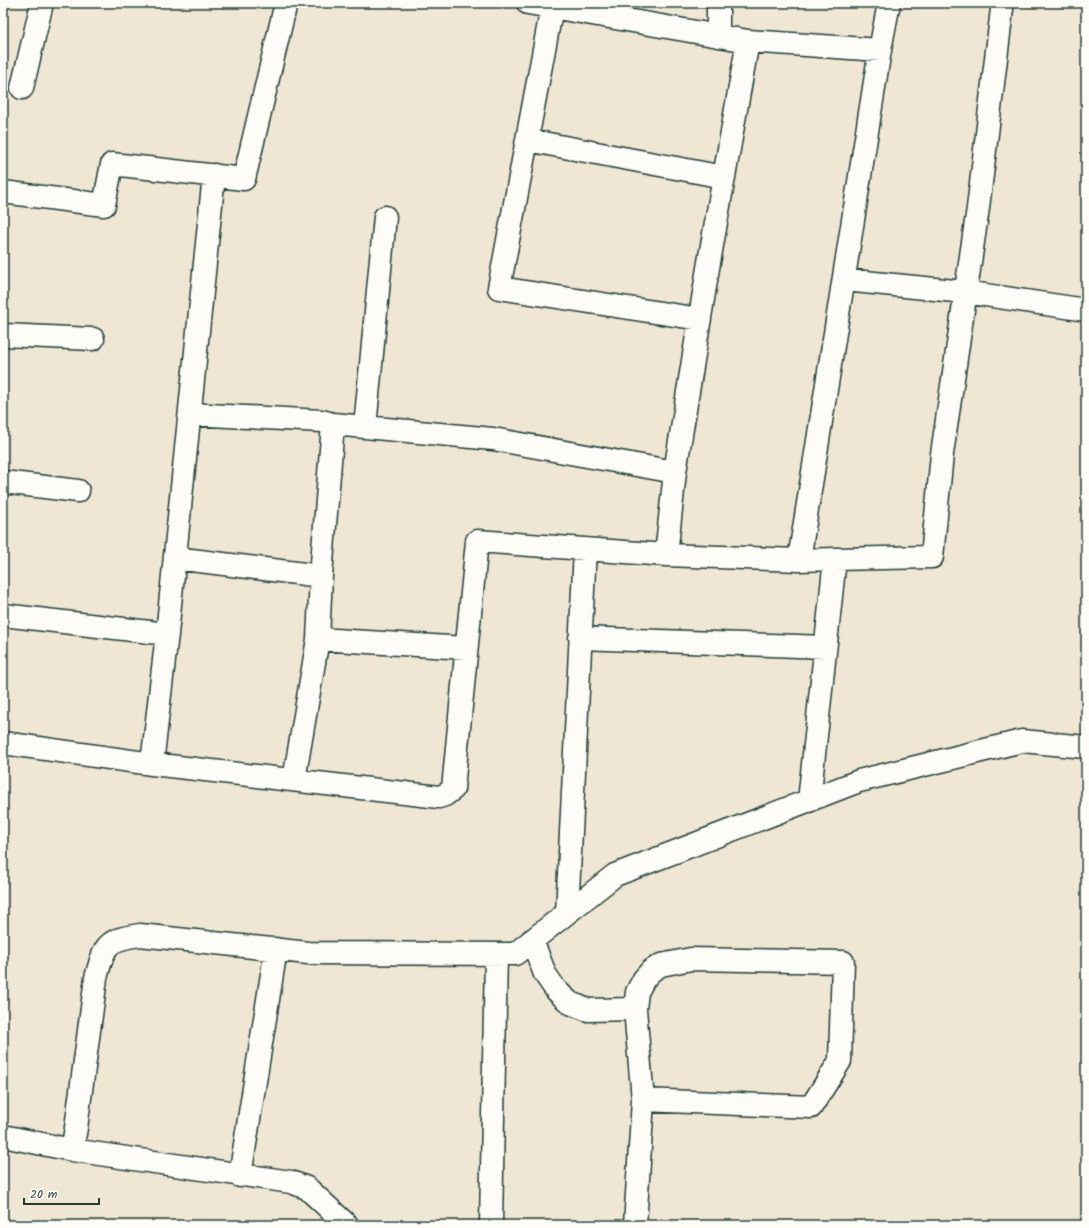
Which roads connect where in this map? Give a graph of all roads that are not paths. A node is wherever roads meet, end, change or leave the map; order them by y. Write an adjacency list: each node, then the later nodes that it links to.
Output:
1 (42, 3): 11 (street)
2 (286, 3): 13 (street)
3 (528, 3): 7 (street)
4 (718, 3): 8 (street)
5 (889, 3): 10 (street)
6 (1000, 5): 18 (street)
7 (552, 7): 8 (street); 12 (street)
8 (718, 36): 9 (street)
9 (748, 41): 10 (street); 14 (street)
10 (880, 50): 17 (street)
11 (22, 88)
12 (527, 140): 14 (street); 20 (street)
13 (214, 175): 15 (street); 23 (street)
14 (724, 176): 20 (street)
15 (3, 192)
16 (385, 217): 25 (street)
17 (844, 280): 18 (street); 33 (street)
18 (966, 292): 19 (street); 32 (street)
19 (1086, 310)
20 (700, 319): 26 (street)
21 (3, 335): 22 (street)
22 (93, 339)
23 (190, 414): 24 (street); 31 (street)
24 (333, 424): 25 (street); 34 (street)
25 (365, 427): 26 (street)
26 (675, 472): 30 (street)
27 (3, 482): 28 (street)
28 (78, 491)
29 (585, 549): 30 (street); 37 (street); 40 (street)
30 (666, 555): 33 (street)
31 (175, 558): 34 (street); 36 (street)
32 (835, 558): 33 (street); 39 (street)
33 (799, 560)
34 (321, 576): 38 (street)
35 (3, 615): 36 (street)
36 (167, 634): 43 (street)
37 (580, 638): 39 (street); 46 (street)
38 (318, 639): 40 (street); 44 (street)
39 (825, 647): 45 (street)
40 (466, 648): 44 (street)
41 (3, 743): 43 (street)
42 (1086, 747): 45 (street)
43 (152, 764): 44 (street)
44 (294, 780)
45 (809, 801): 46 (street)
46 (567, 913): 47 (street)
47 (532, 940): 49 (street); 50 (street)
48 (276, 949): 49 (street); 53 (street); 54 (street)
49 (496, 954): 56 (street)
50 (635, 1009): 51 (street); 51 (street)
51 (643, 1100): 57 (street)
52 (3, 1136): 53 (street)
53 (72, 1150): 54 (street)
54 (240, 1176): 55 (street)
55 (347, 1225)
56 (491, 1225)
57 (635, 1225)

